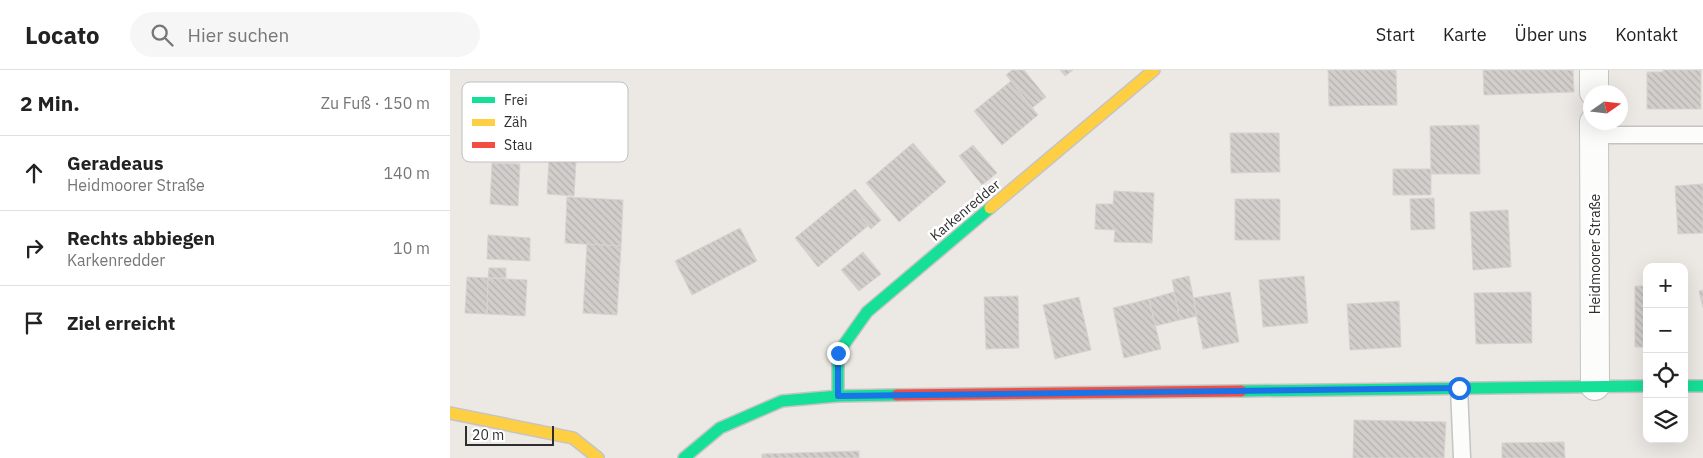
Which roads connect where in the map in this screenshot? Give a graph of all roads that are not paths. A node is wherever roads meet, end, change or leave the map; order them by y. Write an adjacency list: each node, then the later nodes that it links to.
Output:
1 (1154, 70): 12 (street, Karkenredder)
2 (1594, 70): 3 (street)
3 (1594, 85)
4 (1594, 130): 7 (street, Heidmoorer Straße)
5 (1612, 130): 6 (lane)
6 (1703, 135)
7 (1595, 386): 8 (street); 11 (street)
8 (1643, 386)
9 (1688, 386): 10 (street)
10 (1703, 386)
11 (1459, 388): 12 (street); 16 (lane)
12 (838, 396): 15 (street)
13 (450, 413): 14 (street)
14 (598, 458)
15 (684, 458)
16 (1462, 458)

